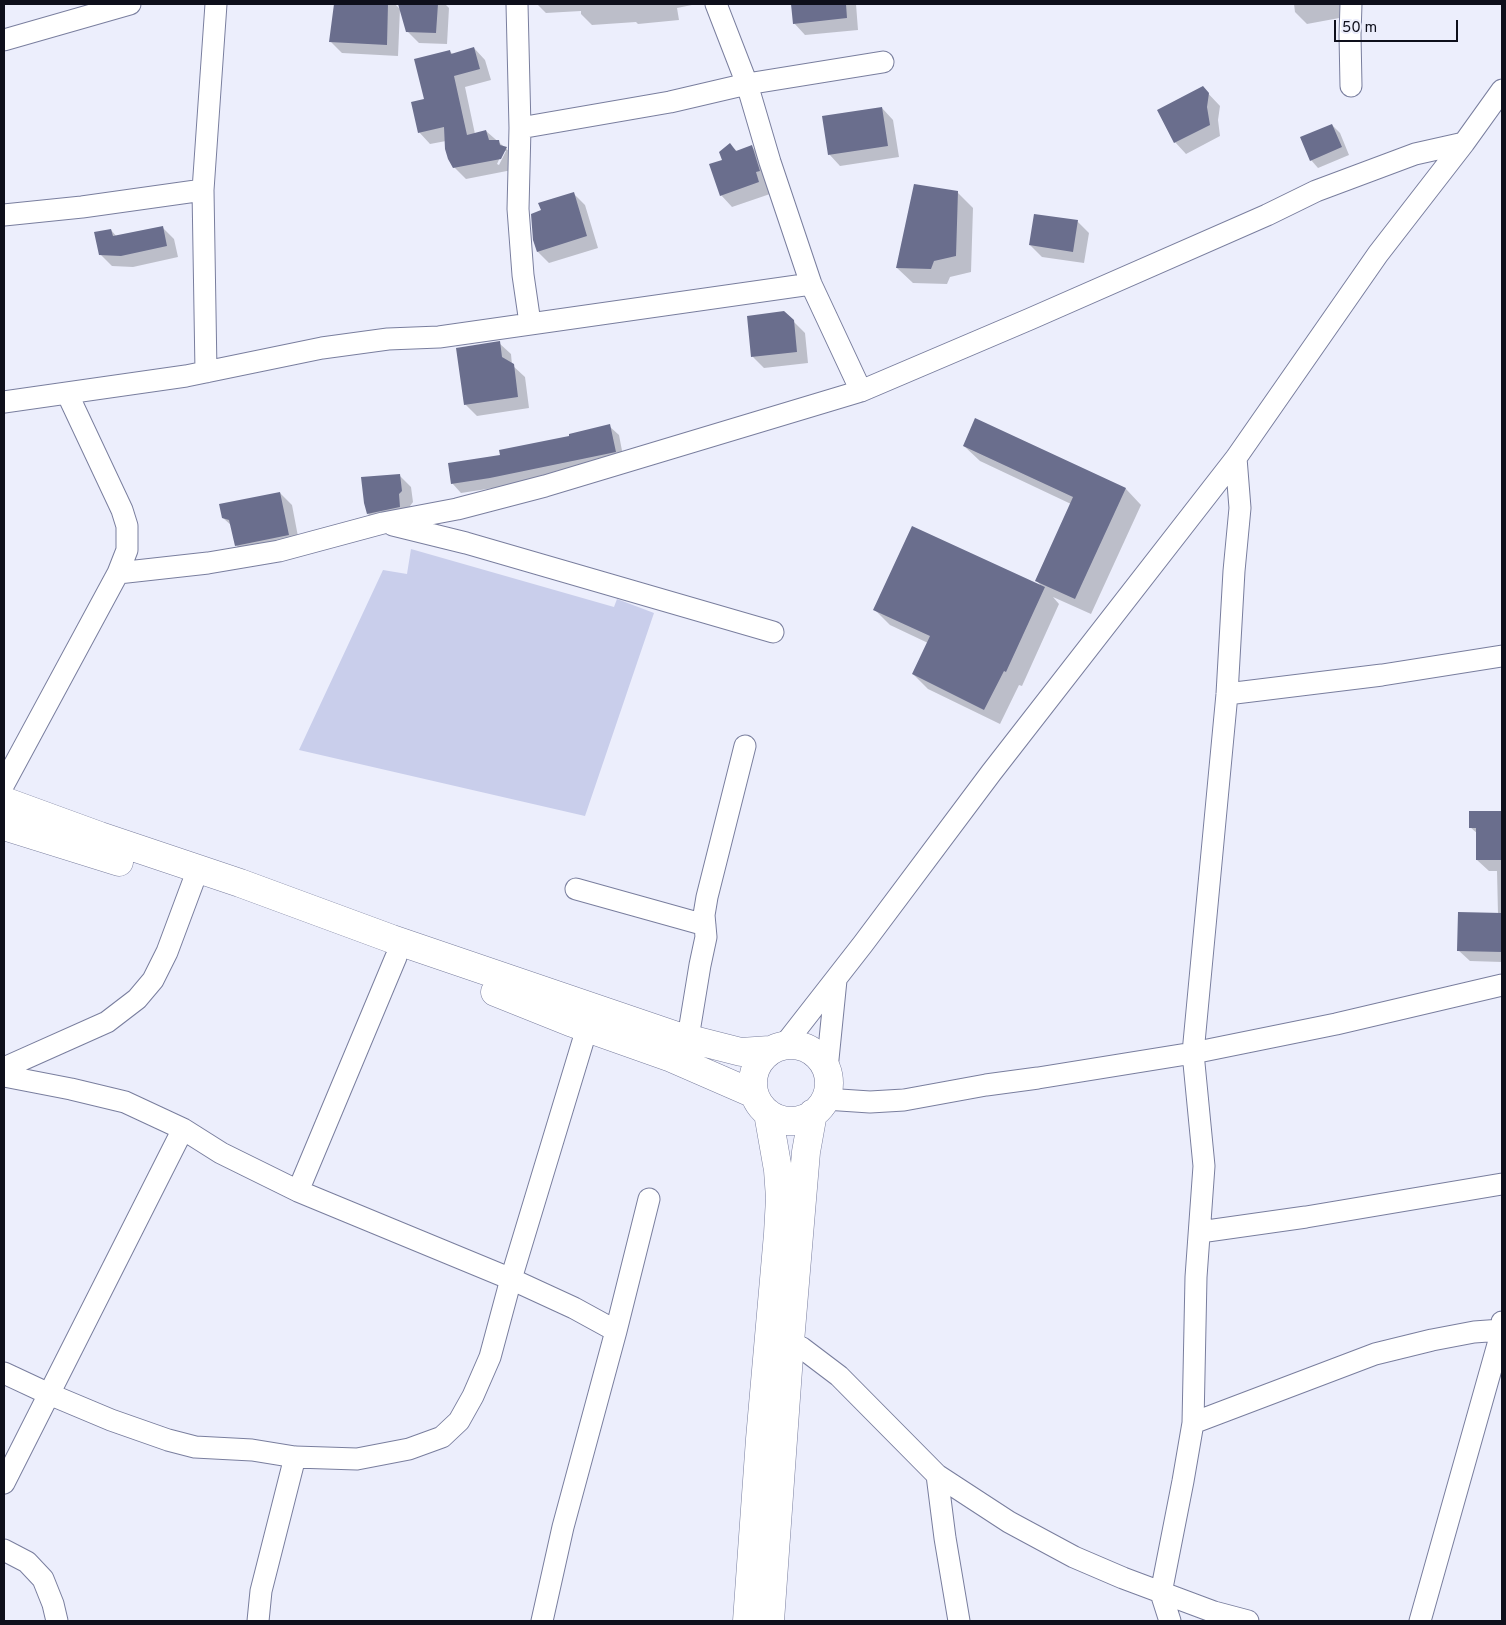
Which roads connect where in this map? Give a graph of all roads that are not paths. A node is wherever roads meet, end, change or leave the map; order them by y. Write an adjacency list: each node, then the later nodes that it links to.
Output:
1 (130, 4): 6 (street)
2 (216, 4): 13 (street)
3 (517, 4): 11 (street)
4 (716, 4): 8 (street)
5 (1351, 4): 9 (street)
6 (4, 40)
7 (883, 62): 8 (street)
8 (747, 84): 11 (street); 15 (street)
9 (1351, 86)
10 (1501, 92): 12 (street)
11 (520, 128): 16 (street)
12 (1464, 143): 18 (street); 21 (street)
13 (203, 190): 14 (street); 17 (street)
14 (4, 216)
15 (811, 284): 16 (street); 18 (street)
16 (530, 323): 17 (street)
17 (206, 372): 19 (street)
18 (861, 391): 22 (street)
19 (67, 393): 20 (street); 23 (street)
20 (4, 402)
21 (1236, 458): 26 (street); 35 (street)
22 (383, 523): 23 (street); 24 (street)
23 (118, 573): 28 (street)
24 (773, 632)
25 (1502, 656): 26 (street)
26 (1227, 694): 40 (street)
27 (745, 746): 33 (street)
28 (4, 784)
29 (4, 800): 31 (main road)
30 (4, 826): 31 (main road)
31 (195, 878): 34 (main road); 38 (main road); 41 (street)
32 (576, 889): 33 (street)
33 (705, 925): 38 (street)
34 (396, 957): 37 (main road); 48 (street)
35 (836, 979): 39 (street); 42 (street)
36 (1502, 985): 40 (street)
37 (587, 1028): 44 (main road); 51 (street)
38 (688, 1038): 39 (main road)
39 (778, 1047): 42 (main road); 44 (main road)
40 (1193, 1052): 45 (street); 50 (street)
41 (4, 1068)
42 (827, 1069): 45 (main road)
43 (4, 1076): 46 (street)
44 (761, 1104): 45 (main road); 63 (main road)
45 (819, 1106): 55 (main road)
46 (183, 1129): 48 (street); 57 (street)
47 (1502, 1184): 50 (street)
48 (298, 1191): 51 (street)
49 (649, 1199): 54 (street)
50 (1200, 1232): 58 (street)
51 (511, 1280): 54 (street); 59 (street)
52 (1502, 1322): 53 (street)
53 (1502, 1330): 58 (street); 73 (street)
54 (616, 1331): 67 (street)
55 (790, 1342): 60 (street); 63 (main road)
56 (4, 1373): 57 (street)
57 (49, 1394): 59 (street); 61 (street)
58 (1192, 1423): 64 (street)
59 (295, 1457): 66 (street)
60 (937, 1475): 64 (street); 70 (street)
61 (4, 1483)
62 (4, 1550): 65 (street)
63 (762, 1572): 68 (main road); 69 (main road)
64 (1161, 1593): 71 (street); 72 (street)
65 (57, 1621)
66 (258, 1621)
67 (542, 1621)
68 (747, 1621)
69 (770, 1621)
70 (959, 1621)
71 (1170, 1621)
72 (1248, 1621)
73 (1420, 1621)

